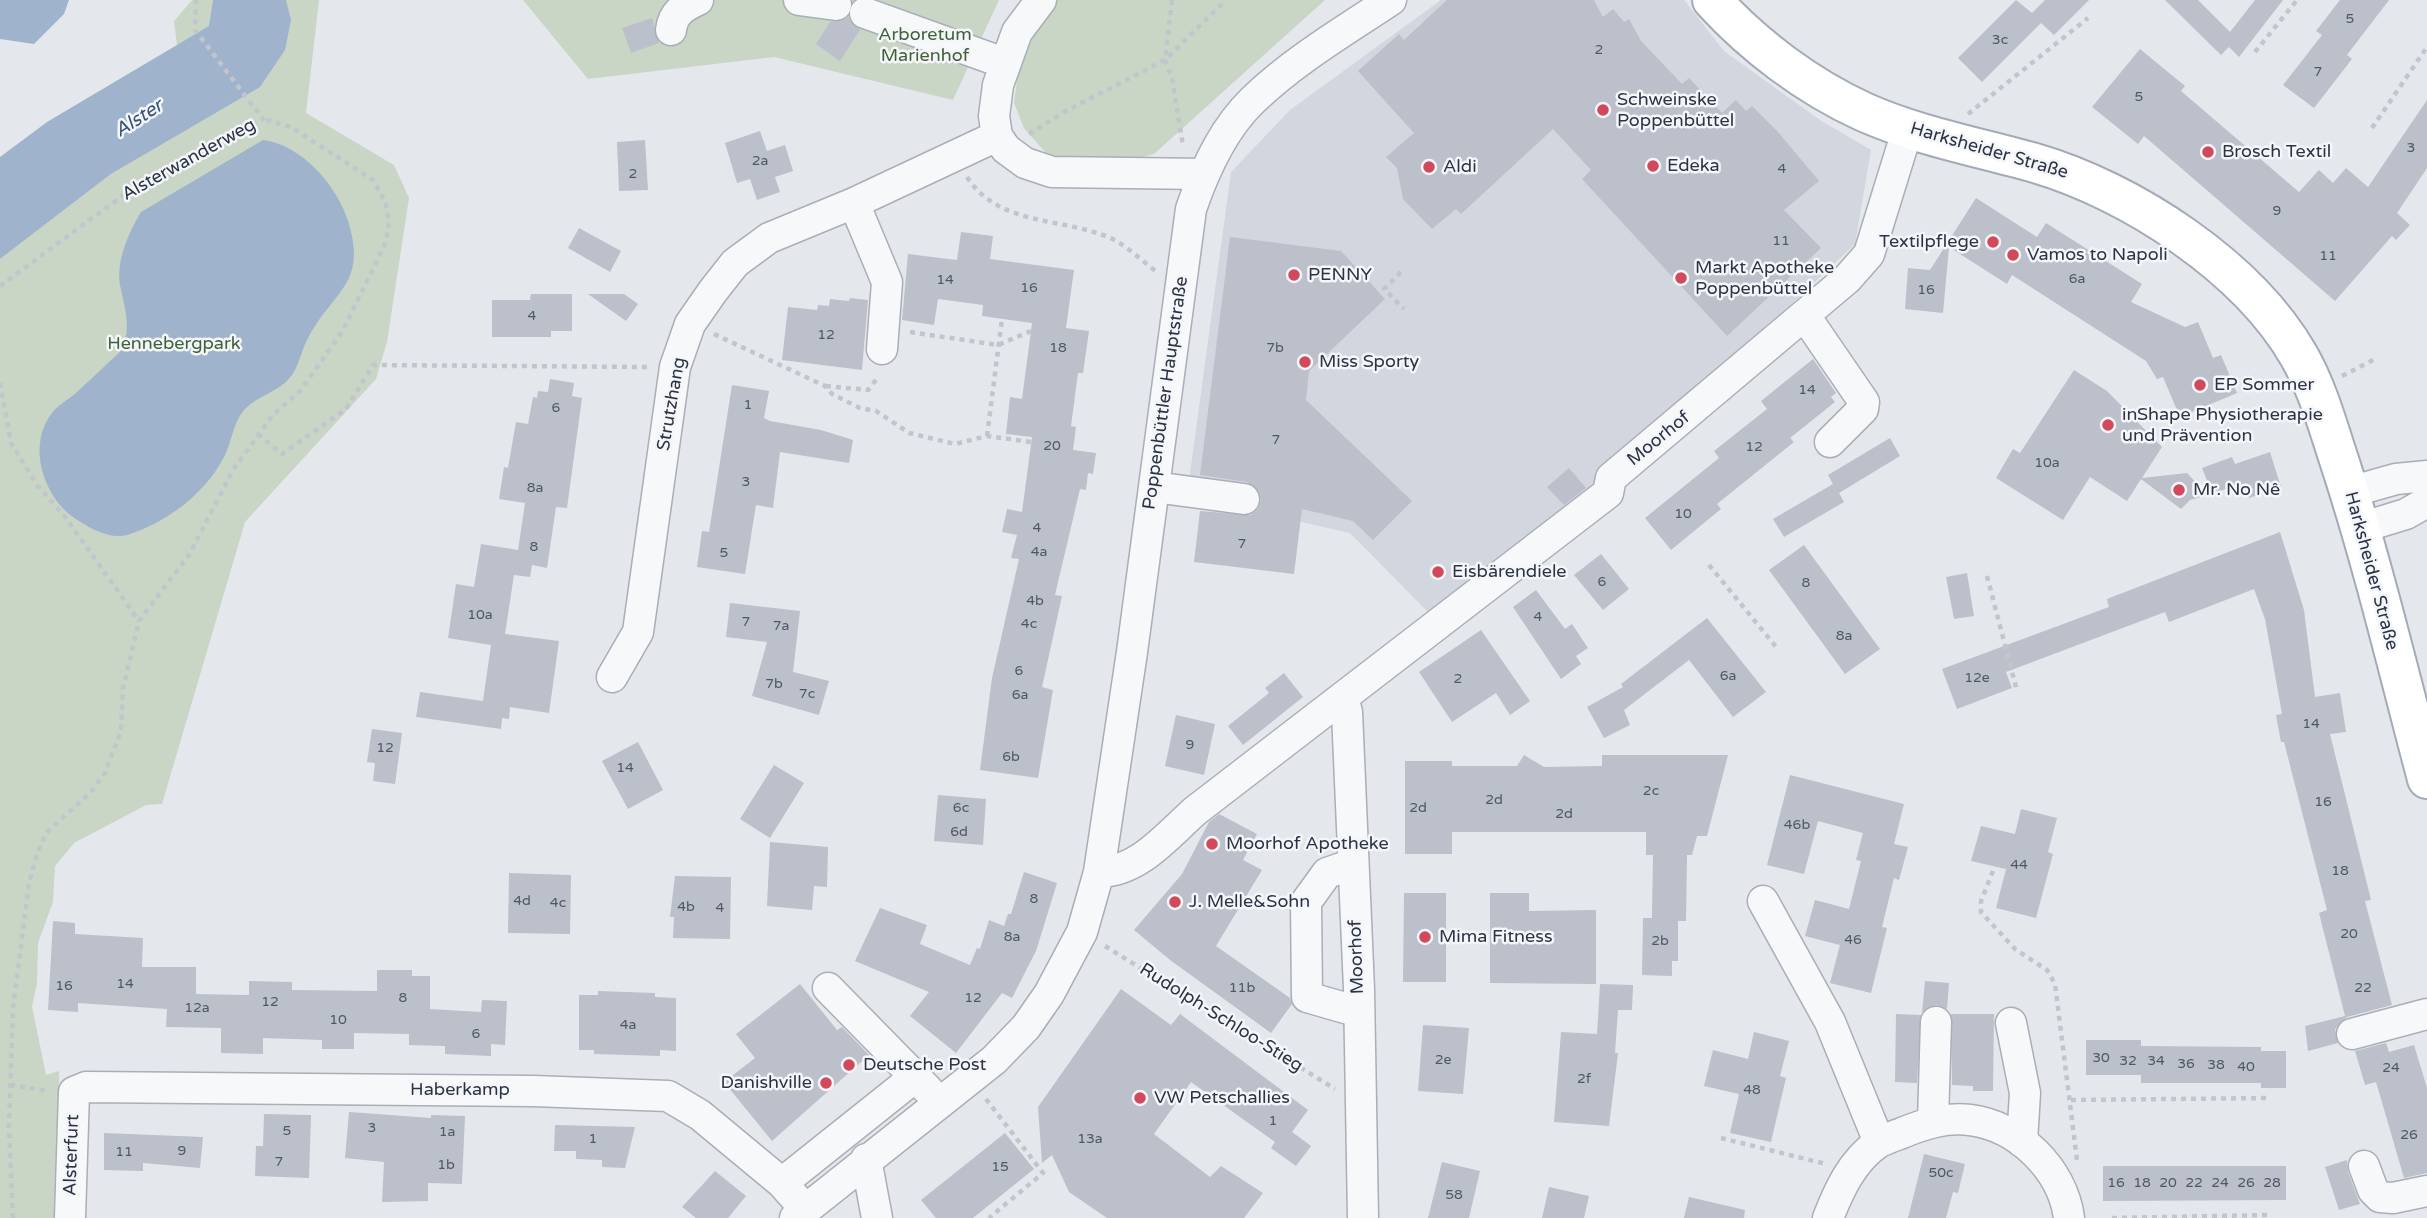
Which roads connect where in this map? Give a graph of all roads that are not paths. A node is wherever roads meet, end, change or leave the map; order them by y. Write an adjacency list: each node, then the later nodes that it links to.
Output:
1 (698, 0): 8 (street)
2 (799, 0): 6 (street)
3 (1041, 0): 9 (street)
4 (1391, 0): 12 (street, Poppenbüttler Hauptstraße)
5 (1712, 0): 10 (main road, Harksheider Straße)
6 (836, 5)
7 (865, 13): 9 (street)
8 (671, 30)
9 (1003, 63): 11 (street)
10 (1925, 132): 14 (street, Moorhof); 21 (main road, Harksheider Straße)
11 (1001, 143): 12 (street); 13 (street, Strutzhang)
12 (1191, 174): 18 (street, Poppenbüttler Hauptstraße)
13 (854, 203): 15 (street); 22 (street, Strutzhang)
14 (1805, 316): 16 (street); 23 (street, Moorhof)
15 (881, 349)
16 (1830, 442)
17 (2427, 476): 21 (street)
18 (1154, 487): 19 (street); 26 (street, Poppenbüttler Hauptstraße)
19 (1244, 499)
20 (2427, 502): 21 (street)
21 (2355, 510): 24 (main road, Harksheider Straße)
22 (611, 677)
23 (1343, 697): 25 (street, Moorhof); 26 (street, Moorhof)
24 (2427, 779)
25 (1353, 864): 29 (street, Moorhof); 29 (street)
26 (1099, 872): 36 (street, Poppenbüttler Hauptstraße)
27 (1763, 901): 38 (street)
28 (828, 988): 34 (street)
29 (1359, 1012): 48 (street, Moorhof)
30 (2427, 1014): 33 (street)
31 (1936, 1022): 37 (street)
32 (2011, 1023): 39 (street)
33 (2352, 1034)
34 (915, 1077): 36 (street); 42 (street)
35 (74, 1092): 42 (street, Haberkamp); 46 (street, Alsterfurt)
36 (941, 1103): 40 (street, Poppenbüttler Hauptstraße)
37 (1933, 1121): 38 (street); 39 (street)
38 (1879, 1142): 49 (street)
39 (2022, 1142): 44 (street)
40 (866, 1159): 45 (street, Poppenbüttler Hauptstraße); 47 (street)
41 (2364, 1166): 43 (street)
42 (782, 1183): 45 (street, Haberkamp)
43 (2427, 1191)
44 (2067, 1205)
45 (800, 1213)
46 (70, 1218)
47 (877, 1218)
48 (1363, 1218)
49 (1828, 1218)

